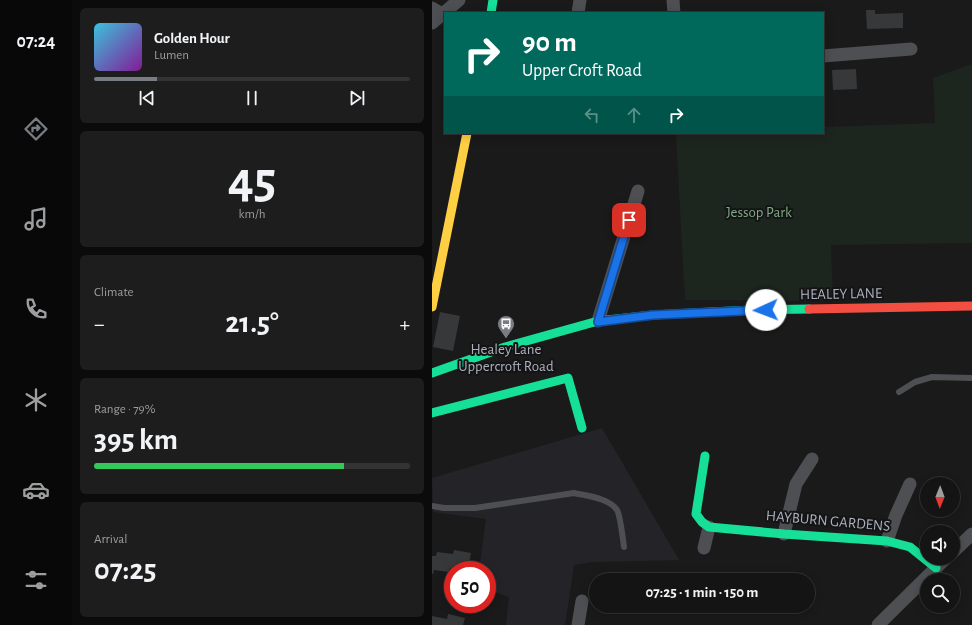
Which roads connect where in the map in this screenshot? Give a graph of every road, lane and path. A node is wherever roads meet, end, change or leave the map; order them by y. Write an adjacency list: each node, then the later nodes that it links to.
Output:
1 (459, 0): 5 (street)
2 (494, 0): 6 (street)
3 (580, 0): 7 (street)
4 (673, 0): 8 (street)
5 (437, 11): 9 (street)
6 (491, 12)
7 (578, 12)
8 (674, 12)
9 (432, 24)
10 (910, 49): 11 (street)
11 (824, 56)
12 (467, 134): 15 (street)
13 (638, 191): 16 (street)
14 (972, 306): 16 (street, HEALEY LANE)
15 (432, 307)
16 (598, 322): 17 (street, HEALEY LANE)
17 (432, 374)
18 (972, 378): 19 (lane)
19 (899, 392)
20 (432, 413): 21 (street)
21 (582, 428)
22 (705, 456): 26 (street)
23 (812, 459): 27 (street)
24 (910, 484): 29 (street)
25 (432, 506): 31 (lane)
26 (709, 526): 27 (street, HAYBURN GARDENS); 32 (street)
27 (784, 534): 29 (street, HAYBURN GARDENS)
28 (972, 534): 30 (street)
29 (887, 541): 34 (street, HAYBURN GARDENS)
30 (960, 545)
31 (624, 547)
32 (704, 548)
33 (939, 565): 34 (street)
34 (936, 568): 37 (street)
35 (582, 601): 36 (street)
36 (578, 625)
37 (878, 625)

